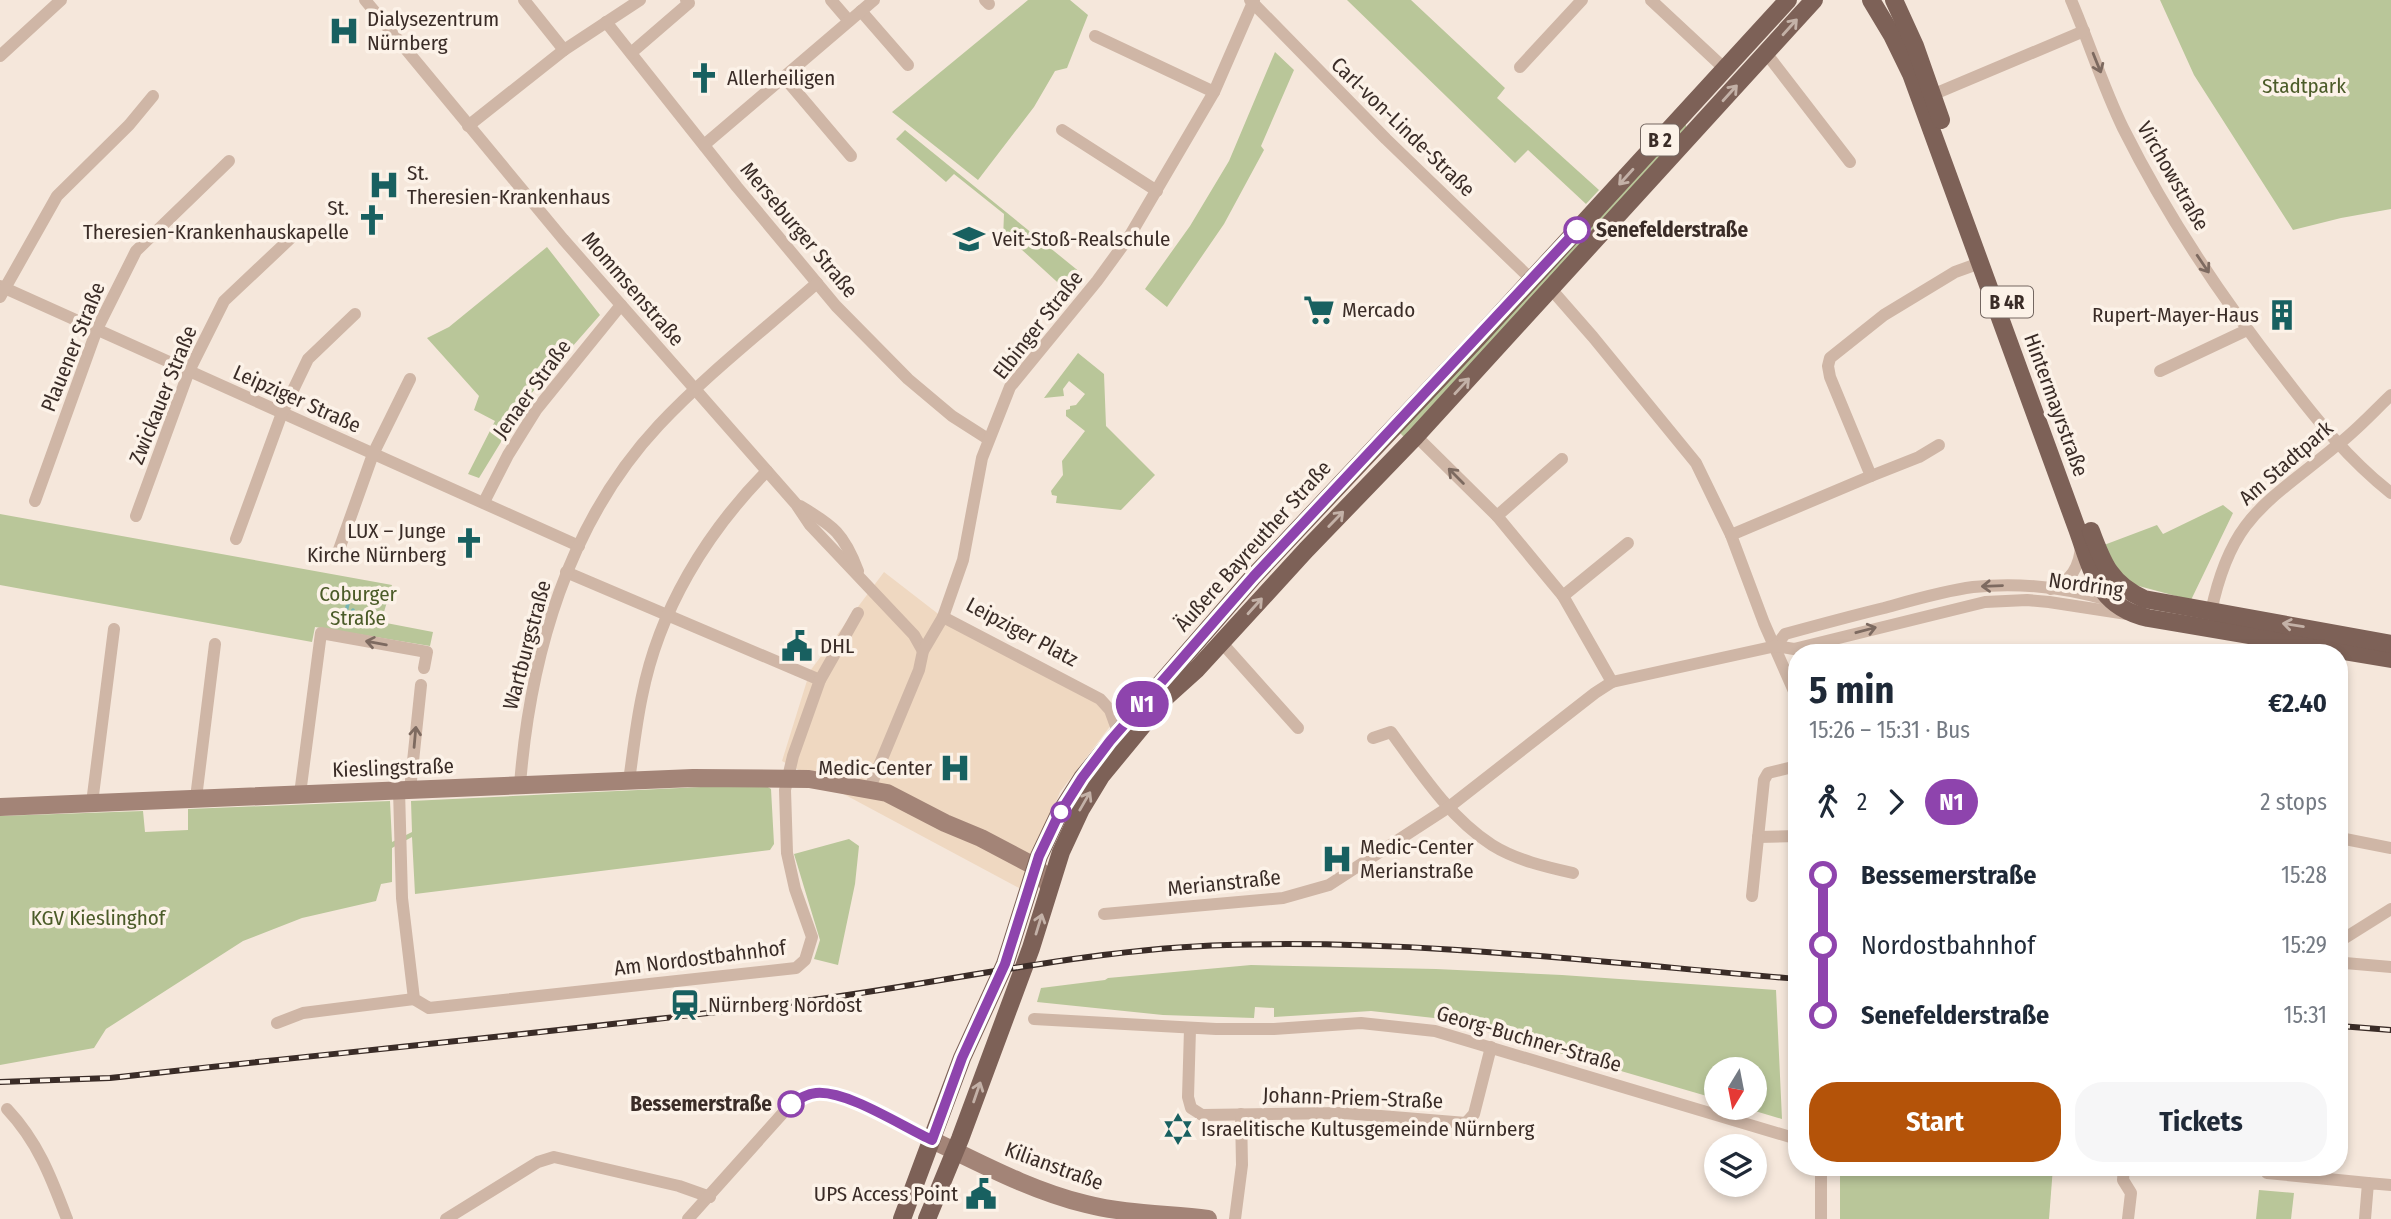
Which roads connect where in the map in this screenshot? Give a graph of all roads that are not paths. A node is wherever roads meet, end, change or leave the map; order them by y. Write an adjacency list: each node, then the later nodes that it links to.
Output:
1 (61, 0): 24 (street)
2 (365, 0): 33 (street, Mommsenstraße)
3 (524, 0): 21 (street)
4 (640, 0): 18 (street)
5 (687, 0): 22 (street)
6 (831, 0): 17 (street)
7 (874, 0): 16 (street)
8 (1582, 0): 26 (street)
9 (1651, 0): 27 (street)
10 (1788, 0): 27 (main road, Äußere Bayreuther Straße / B 2)
11 (1814, 0): 23 (main road, Äußere Bayreuther Straße / B 2, one-way to 11)
12 (1871, 0): 42 (main road, Hintermayrstraße / B 4R)
13 (1894, 0): 30 (main road, Hintermayrstraße / B 4R)
14 (2071, 0): 19 (street, Virchowstraße)
15 (1252, 1): 29 (street, Elbinger Straße); 43 (street, Carl-von-Linde-Straße)
16 (861, 11): 17 (street); 25 (street)
17 (849, 21): 28 (street)
18 (606, 22): 21 (street); 22 (street, Merseburger Straße)
19 (2084, 31): 30 (street); 50 (street, Virchowstraße, one-way to 50)
20 (1095, 36): 29 (street)
21 (564, 50): 33 (street)
22 (631, 53): 36 (street, Merseburger Straße)
23 (1766, 54): 35 (main road, Äußere Bayreuther Straße / B 2, one-way to 23); 39 (street)
24 (0, 56)
25 (908, 65)
26 (1520, 67)
27 (1725, 69): 32 (main road, Äußere Bayreuther Straße / B 2)
28 (784, 77): 36 (street); 37 (street)
29 (1214, 92): 40 (street, Elbinger Straße)
30 (1932, 95): 79 (main road, Hintermayrstraße / B 4R)
31 (153, 96): 46 (street)
32 (1682, 116): 35 (main road); 43 (main road, Äußere Bayreuther Straße / B 2, one-way to 43)
33 (468, 126): 47 (street, Mommsenstraße)
34 (1062, 130): 40 (street)
35 (1694, 133): 45 (main road, Äußere Bayreuther Straße / B 2)
36 (704, 145): 44 (street, Merseburger Straße)
37 (850, 156)
38 (229, 161): 49 (street, Plauener Straße)
39 (1850, 162)
40 (1157, 191): 58 (street, Elbinger Straße)
41 (294, 235): 51 (street, Zwickauer Straße)
42 (1980, 262): 64 (street); 72 (main road, Hintermayrstraße / B 4R)
43 (1532, 280): 102 (main road, Äußere Bayreuther Straße / B 2)
44 (817, 283): 54 (street, Wartburgstraße); 58 (street, Merseburger Straße)
45 (1551, 289): 57 (main road, Äußere Bayreuther Straße / B 2, one-way to 45); 70 (street)
46 (2, 290): 49 (street, Leipziger Straße)
47 (621, 305): 54 (street, Mommsenstraße); 67 (street, Jenaer Straße)
48 (355, 314): 56 (street)
49 (97, 329): 51 (street, Leipziger Straße); 66 (street, Plauener Straße)
50 (2247, 330): 52 (street); 60 (street, Virchowstraße)
51 (189, 371): 56 (street, Leipziger Straße); 68 (street, Zwickauer Straße)
52 (2160, 371)
53 (410, 379): 61 (street)
54 (696, 390): 63 (street, Mommsenstraße); 74 (street, Wartburgstraße)
55 (2391, 395): 60 (street, Am Stadtpark)
56 (282, 413): 61 (street, Leipziger Straße); 71 (street)
57 (1416, 436): 69 (street, one-way to 57); 86 (main road, Äußere Bayreuther Straße / B 2, one-way to 57)
58 (988, 439): 84 (street, Elbinger Straße)
59 (1939, 444): 64 (street)
60 (2338, 445): 65 (street, Virchowstraße); 80 (street, Am Stadtpark)
61 (373, 454): 67 (street, Leipziger Straße); 75 (street)
62 (1562, 458): 69 (street)
63 (767, 471): 82 (street); 93 (street, Mommsenstraße)
64 (1871, 476): 70 (street)
65 (2391, 493)
66 (35, 501)
67 (484, 502): 74 (street, Leipziger Straße)
68 (136, 516)
69 (1497, 516): 78 (street)
70 (1731, 535): 91 (street)
71 (236, 539)
72 (2082, 541): 77 (street); 79 (main road, Hintermayrstraße / B 4R)
73 (1628, 542): 78 (street)
74 (579, 546): 76 (street, Wartburgstraße)
75 (336, 558)
76 (566, 572): 82 (street); 107 (street, Wartburgstraße)
77 (2050, 589): 79 (street, Nordring); 91 (street, Nordring, one-way to 91)
78 (1563, 596): 99 (street)
79 (2109, 598): 80 (main road, Nordring / B 4R); 83 (main road, Hintermayrstraße / B 4R); 88 (street, Nordring, one-way to 79)
80 (2211, 612): 90 (main road, Nordring / B 4R, one-way to 80)
81 (858, 613): 98 (street)
82 (668, 615): 98 (street); 106 (street)
83 (2137, 616): 89 (main road, Nordring / B 4R)
84 (943, 617): 93 (street, Leipziger Platz); 102 (street, Leipziger Platz)
85 (114, 629): 112 (street)
86 (1222, 643): 101 (street); 121 (main road, Äußere Bayreuther Straße / B 2, one-way to 86)
87 (215, 644): 111 (street)
88 (1813, 644)
89 (2302, 644)
90 (2391, 644)
91 (1776, 646): 92 (street, Nordring, one-way to 92); 97 (street); 99 (street, Nordring)
92 (1788, 648)
93 (923, 652): 109 (street, Leipziger Platz)
94 (2348, 652): 95 (main road, Nordring / B 4R)
95 (2391, 659)
96 (424, 668): 110 (street, one-way to 110)
97 (1788, 676)
98 (820, 680): 105 (street)
99 (1612, 682): 114 (street, Merianstraße)
100 (421, 684): 108 (street, one-way to 100)
101 (1298, 728)
102 (1118, 732): 119 (main road, Äußere Bayreuther Straße / B 2)
103 (1373, 737): 114 (street)
104 (1788, 768): 115 (street)
105 (787, 778): 106 (street, Kieslingstraße); 109 (street); 128 (street, Am Nordostbahnhof)
106 (629, 781): 107 (street, Kieslingstraße)
107 (520, 785): 108 (street, Kieslingstraße)
108 (405, 790): 110 (street, Kieslingstraße); 128 (street)
109 (869, 790): 119 (street)
110 (300, 794): 111 (street, Kieslingstraße)
111 (197, 798): 112 (street, Kieslingstraße)
112 (92, 803): 113 (street, Kieslingstraße)
113 (0, 807)
114 (1449, 807): 120 (street); 124 (street, Merianstraße)
115 (1758, 836): 116 (street); 122 (street)
116 (1788, 836)
117 (2348, 840): 118 (street)
118 (2391, 848)
119 (1034, 872): 121 (street); 136 (main road, Äußere Bayreuther Straße / B 2)
120 (1573, 873)
121 (1049, 887): 137 (main road, Äußere Bayreuther Straße / B 2, one-way to 121)
122 (1752, 896)
123 (2391, 909): 125 (street)
124 (1104, 914)
125 (2348, 936)
126 (2348, 963): 127 (street)
127 (2391, 967)
128 (414, 999): 130 (street, Am Nordostbahnhof)
129 (1034, 1018): 131 (street, Georg-Buchner-Straße)
130 (277, 1023)
131 (1191, 1028): 132 (street, Georg-Buchner-Straße); 134 (street)
132 (1490, 1046): 134 (street, Johann-Priem-Straße); 135 (street, Georg-Buchner-Straße)
133 (7, 1109): 147 (street)
134 (1241, 1114): 151 (street)
135 (1788, 1136)
136 (932, 1140): 137 (street, Kilianstraße); 143 (street); 144 (main road, Äußere Bayreuther Straße / B 2)
137 (955, 1151): 145 (main road, Äußere Bayreuther Straße / B 2); 146 (street, Kilianstraße)
138 (1821, 1176): 152 (street)
139 (2123, 1176): 153 (street)
140 (2297, 1176): 141 (street)
141 (2368, 1183): 142 (street); 154 (street)
142 (2391, 1185)
143 (710, 1197): 148 (street); 149 (street)
144 (905, 1212): 145 (main road)
145 (928, 1216)
146 (1187, 1218): 150 (street, Kilianstraße)
147 (67, 1219)
148 (446, 1219)
149 (688, 1219)
150 (1208, 1219)
151 (1235, 1219)
152 (1821, 1219)
153 (2128, 1219)
154 (2365, 1219)

